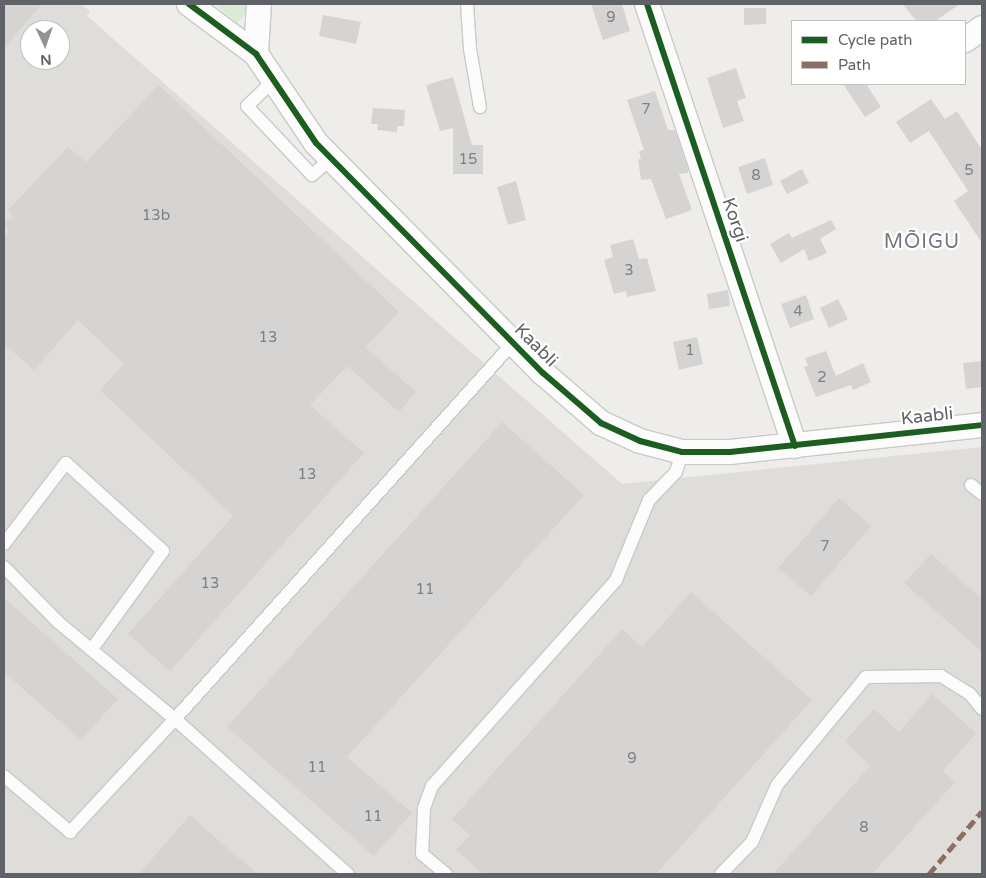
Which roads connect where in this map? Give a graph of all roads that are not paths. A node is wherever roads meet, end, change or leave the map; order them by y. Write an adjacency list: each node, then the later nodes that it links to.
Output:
1 (189, 4): 7 (street, Kaabli)
2 (260, 4): 7 (street)
3 (467, 4): 9 (lane)
4 (646, 4): 13 (street, Korgi)
5 (982, 28): 6 (street)
6 (966, 39)
7 (256, 54): 8 (street, Kaabli)
8 (273, 82): 10 (street, Kaabli); 10 (lane)
9 (480, 107)
10 (331, 159): 11 (street, Kaabli)
11 (513, 343): 14 (street, Kaabli); 21 (lane)
12 (982, 425): 13 (street, Kaabli)
13 (795, 446): 14 (street, Kaabli)
14 (682, 452): 24 (lane)
15 (971, 485): 16 (lane)
16 (982, 494)
17 (4, 544): 19 (lane)
18 (4, 567): 19 (lane)
19 (92, 650): 21 (lane)
20 (982, 709): 25 (lane)
21 (175, 719): 22 (lane); 23 (lane)
22 (4, 776)
23 (348, 874)
24 (446, 874)
25 (721, 874)

